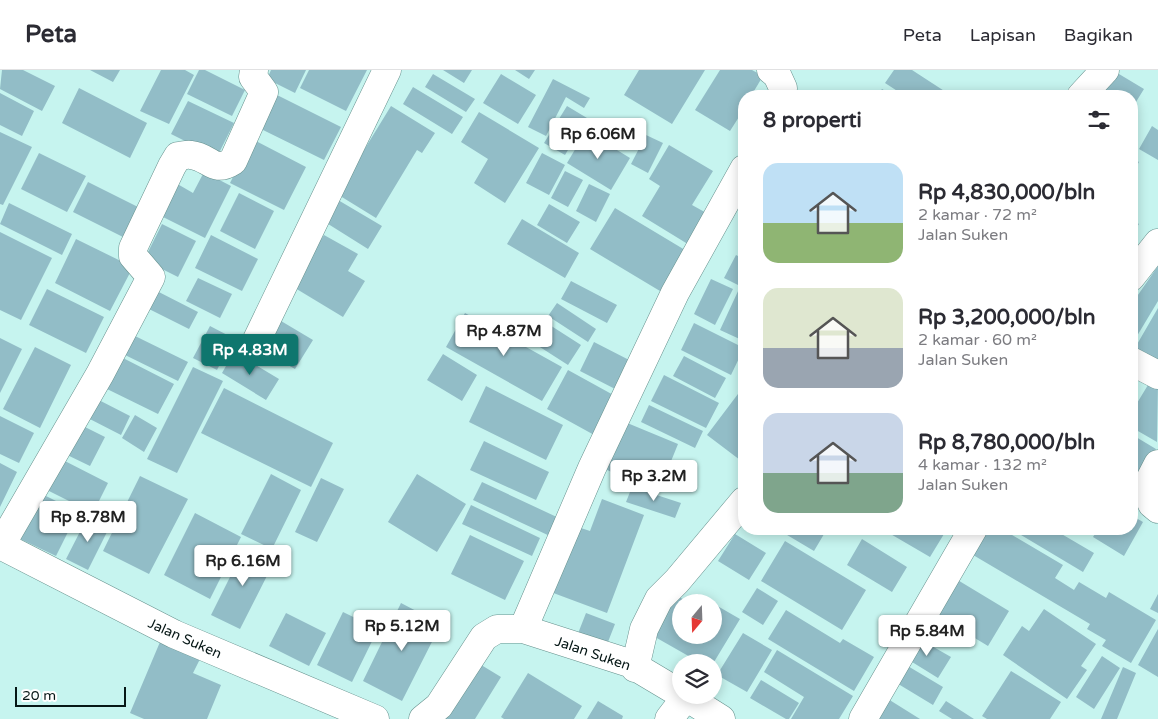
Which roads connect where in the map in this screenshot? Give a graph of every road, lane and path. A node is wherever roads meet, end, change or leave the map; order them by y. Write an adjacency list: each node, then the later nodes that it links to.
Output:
1 (254, 70): 17 (street)
2 (387, 70): 10 (street)
3 (771, 70): 5 (street)
4 (1105, 70): 6 (street)
5 (784, 90)
6 (1087, 90)
7 (738, 180): 18 (street)
8 (1158, 243): 9 (street)
9 (1138, 269)
10 (251, 352)
11 (1138, 365): 12 (street)
12 (1158, 375)
13 (1158, 464): 15 (street)
14 (738, 507): 19 (street)
15 (1158, 509)
16 (970, 535): 27 (street)
17 (0, 545): 23 (street, Jalan Suken)
18 (523, 629): 19 (street, Jalan Suken); 24 (street, Jalan Suken)
19 (632, 665): 20 (street, Jalan Suken)
20 (672, 689)
21 (678, 704): 25 (street)
22 (697, 704): 26 (street, Jalan Suken)
23 (376, 719)
24 (423, 719)
25 (669, 719)
26 (721, 719)
27 (863, 719)

